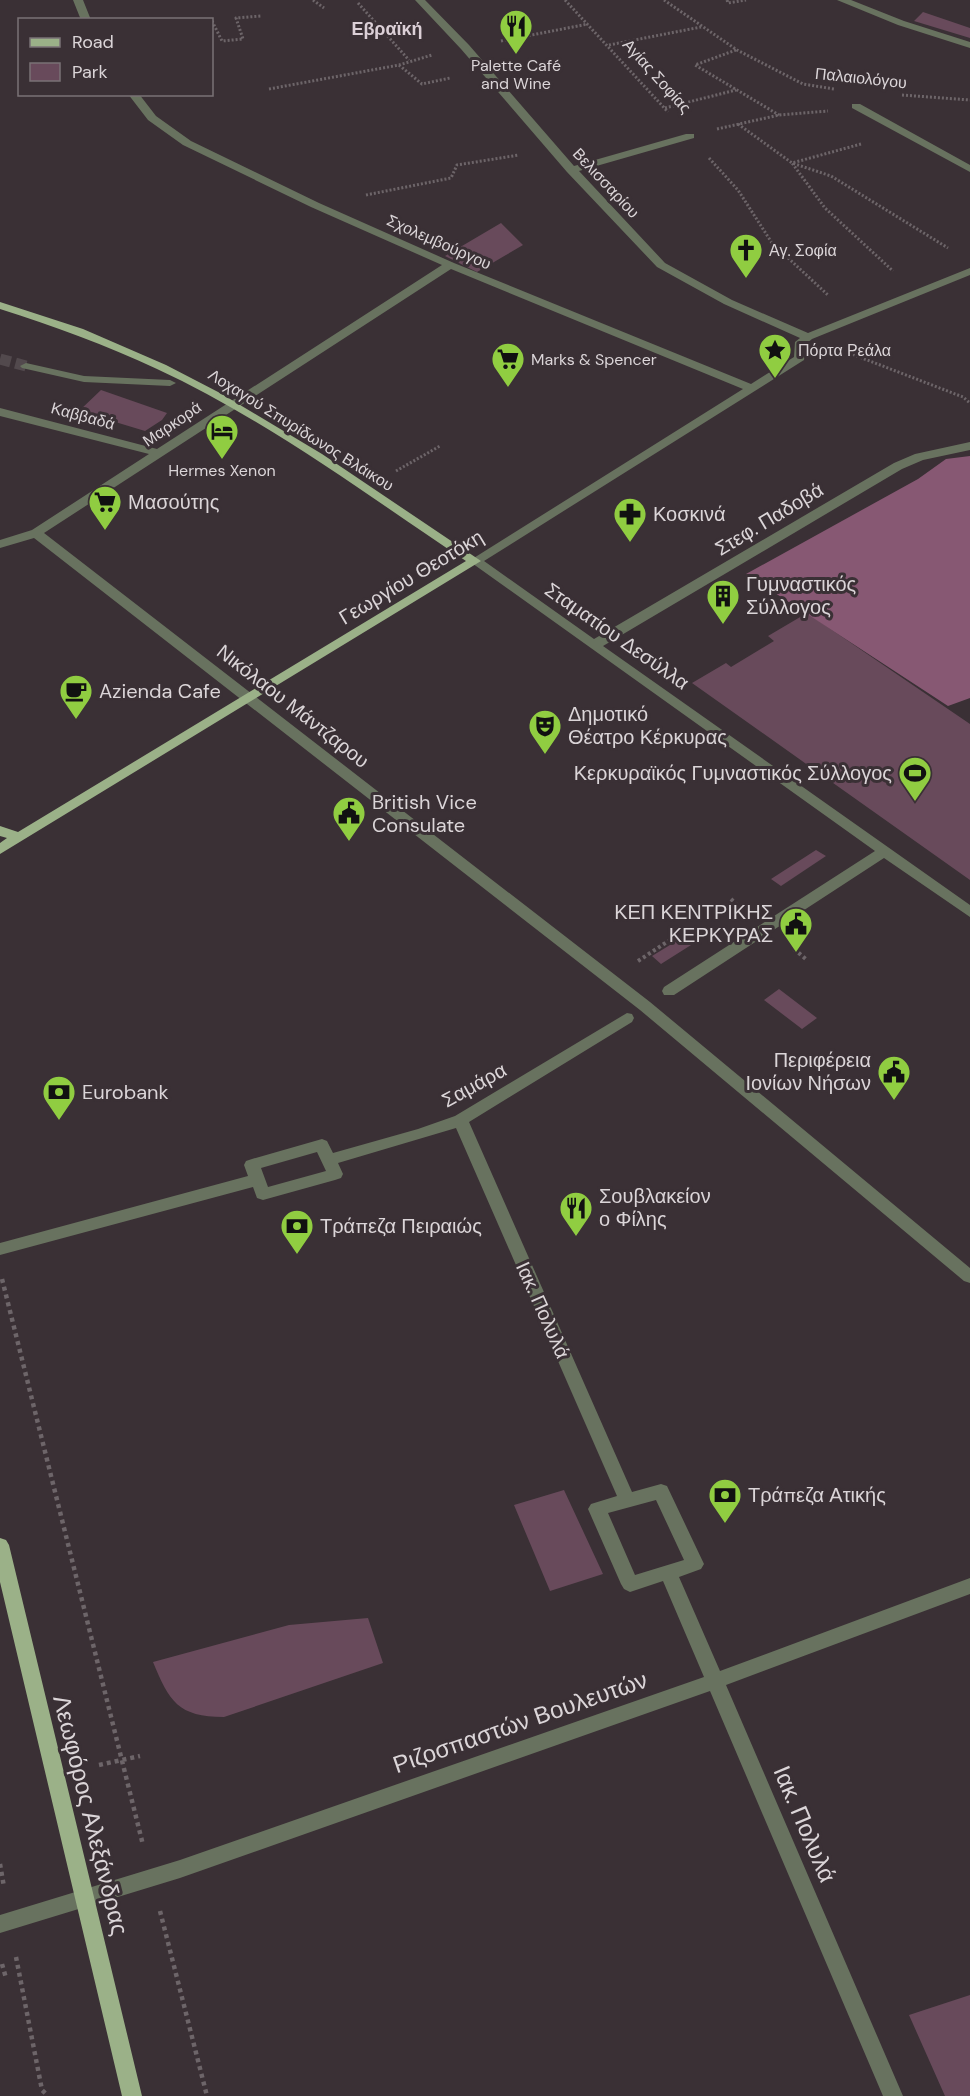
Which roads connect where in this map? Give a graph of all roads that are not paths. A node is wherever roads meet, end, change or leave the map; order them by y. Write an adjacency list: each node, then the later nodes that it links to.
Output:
1 (78, 0): 4 (street)
2 (420, 0): 10 (street, Βελισσαρίου)
3 (842, 0): 5 (street)
4 (85, 18)
5 (970, 45)
6 (135, 96): 11 (street, Σχολεμβούργου)
7 (856, 106): 9 (street)
8 (690, 136): 10 (street, Αγίας Σοφίας)
9 (970, 169)
10 (571, 170): 14 (street, Βελισσαρίου)
11 (450, 265): 17 (street, Σχολεμβούργου); 18 (street, Μαρκορά)
12 (970, 271): 14 (street)
13 (0, 305): 18 (main road, Λοχαγού Σπυρίδωνος Βλάικου)
14 (808, 337): 17 (street, Γεωργίου Θεοτόκη)
15 (26, 366): 16 (street)
16 (170, 383)
17 (751, 388): 24 (street, Γεωργίου Θεοτόκη)
18 (232, 404): 21 (street, Μαρκορά); 24 (main road, Λοχαγού Σπυρίδωνος Βλάικου)
19 (0, 412): 21 (street, Καββαδά)
20 (970, 446): 25 (street, Στεφ. Παδοβά)
21 (158, 453): 22 (street, Μαρκορά)
22 (36, 533): 23 (street, Μαρκορά); 26 (street, Νικόλαου Μάντζαρου)
23 (0, 544)
24 (475, 561): 25 (street, Σταματίου Δεσύλλα); 26 (main road, Γεωργίου Θεοτόκη)
25 (596, 645): 30 (street, Σταματίου Δεσύλλα)
26 (249, 698): 28 (main road, Γεωργίου Θεοτόκη); 38 (street, Νικόλαου Μάντζαρου)
27 (0, 831): 28 (main road)
28 (19, 837): 29 (main road, Γεωργίου Θεοτόκη)
29 (0, 849)
30 (885, 851): 31 (street, Σταματίου Δεσύλλα); 32 (street)
31 (970, 912)
32 (669, 991)
33 (627, 1018): 34 (street, Σαμάρα)
34 (460, 1120): 35 (street, Σαμάρα); 39 (street, Ιακ. Πολυλά)
35 (328, 1160): 36 (street); 36 (street)
36 (257, 1180): 37 (street)
37 (0, 1249)
38 (970, 1277)
39 (627, 1500): 42 (street); 42 (street)
40 (0, 1545): 41 (main road, Λεωφόρος Αλεξάνδρας)
41 (2, 1564): 45 (main road, Λεωφόρος Αλεξάνδρας)
42 (668, 1572): 44 (street, Ιακ. Πολυλά)
43 (970, 1586): 44 (street, Ριζοσπαστών Βουλευτών)
44 (716, 1681): 45 (street, Ριζοσπαστών Βουλευτών); 48 (street, Ιακ. Πολυλά)
45 (85, 1900): 46 (street, Ριζοσπαστών Βουλευτών); 47 (main road, Λεωφόρος Αλεξάνδρας)
46 (5, 1923)
47 (132, 2096)
48 (893, 2096)

